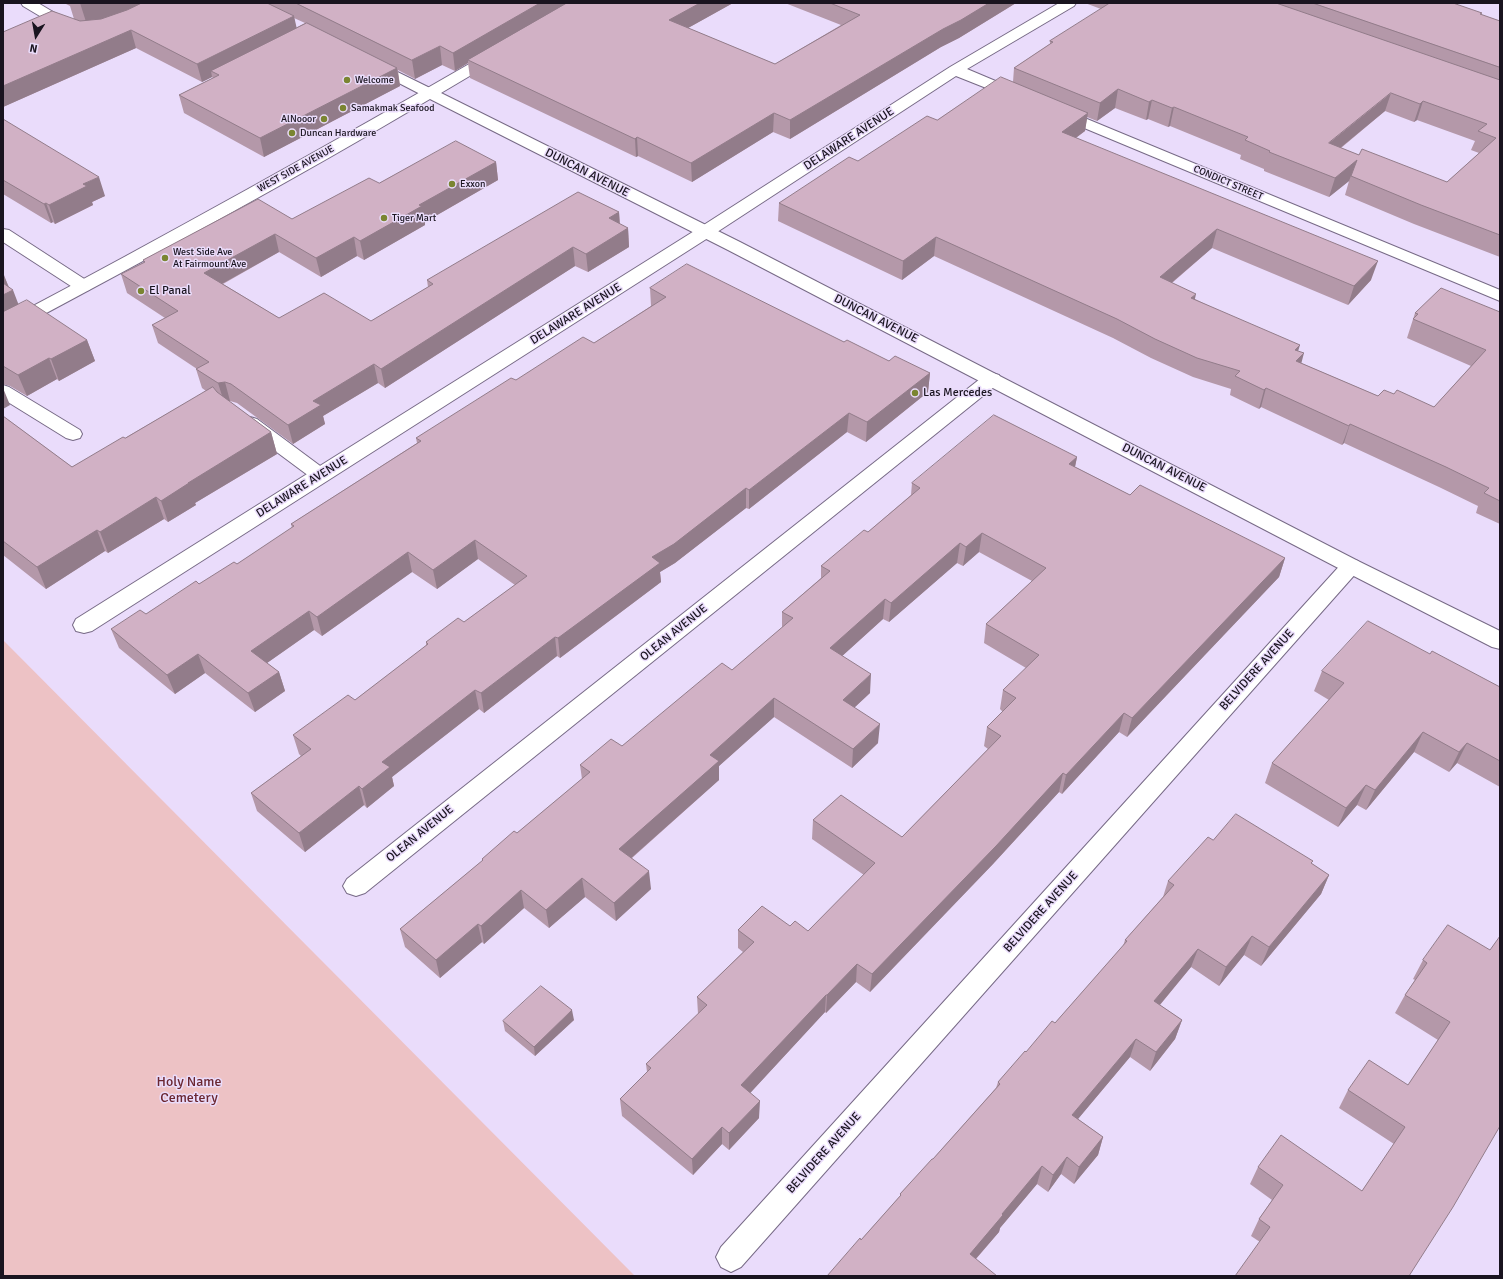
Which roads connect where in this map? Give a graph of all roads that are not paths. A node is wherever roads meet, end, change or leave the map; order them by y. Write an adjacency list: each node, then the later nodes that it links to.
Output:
1 (28, 3): 3 (lane)
2 (1069, 3): 6 (street, DELAWARE AVENUE)
3 (81, 32)
4 (504, 50): 7 (street, WEST SIDE AVENUE)
5 (358, 57): 7 (street, DUNCAN AVENUE)
6 (955, 70): 8 (street, DELAWARE AVENUE); 11 (street, CONDICT STREET)
7 (429, 93): 8 (street, DUNCAN AVENUE); 10 (street, WEST SIDE AVENUE)
8 (705, 232): 13 (street, DUNCAN AVENUE); 17 (street, DELAWARE AVENUE)
9 (3, 234): 10 (street)
10 (84, 286): 12 (street, WEST SIDE AVENUE)
11 (1500, 296)
12 (3, 329)
13 (992, 379): 18 (street, DUNCAN AVENUE); 21 (street, OLEAN AVENUE)
14 (3, 390): 16 (lane)
15 (236, 413): 17 (lane)
16 (73, 434)
17 (320, 475): 19 (street, DELAWARE AVENUE)
18 (1351, 566): 20 (street, DUNCAN AVENUE); 22 (street, BELVIDERE AVENUE)
19 (84, 625)
20 (1500, 641)
21 (356, 886)
22 (731, 1257)

